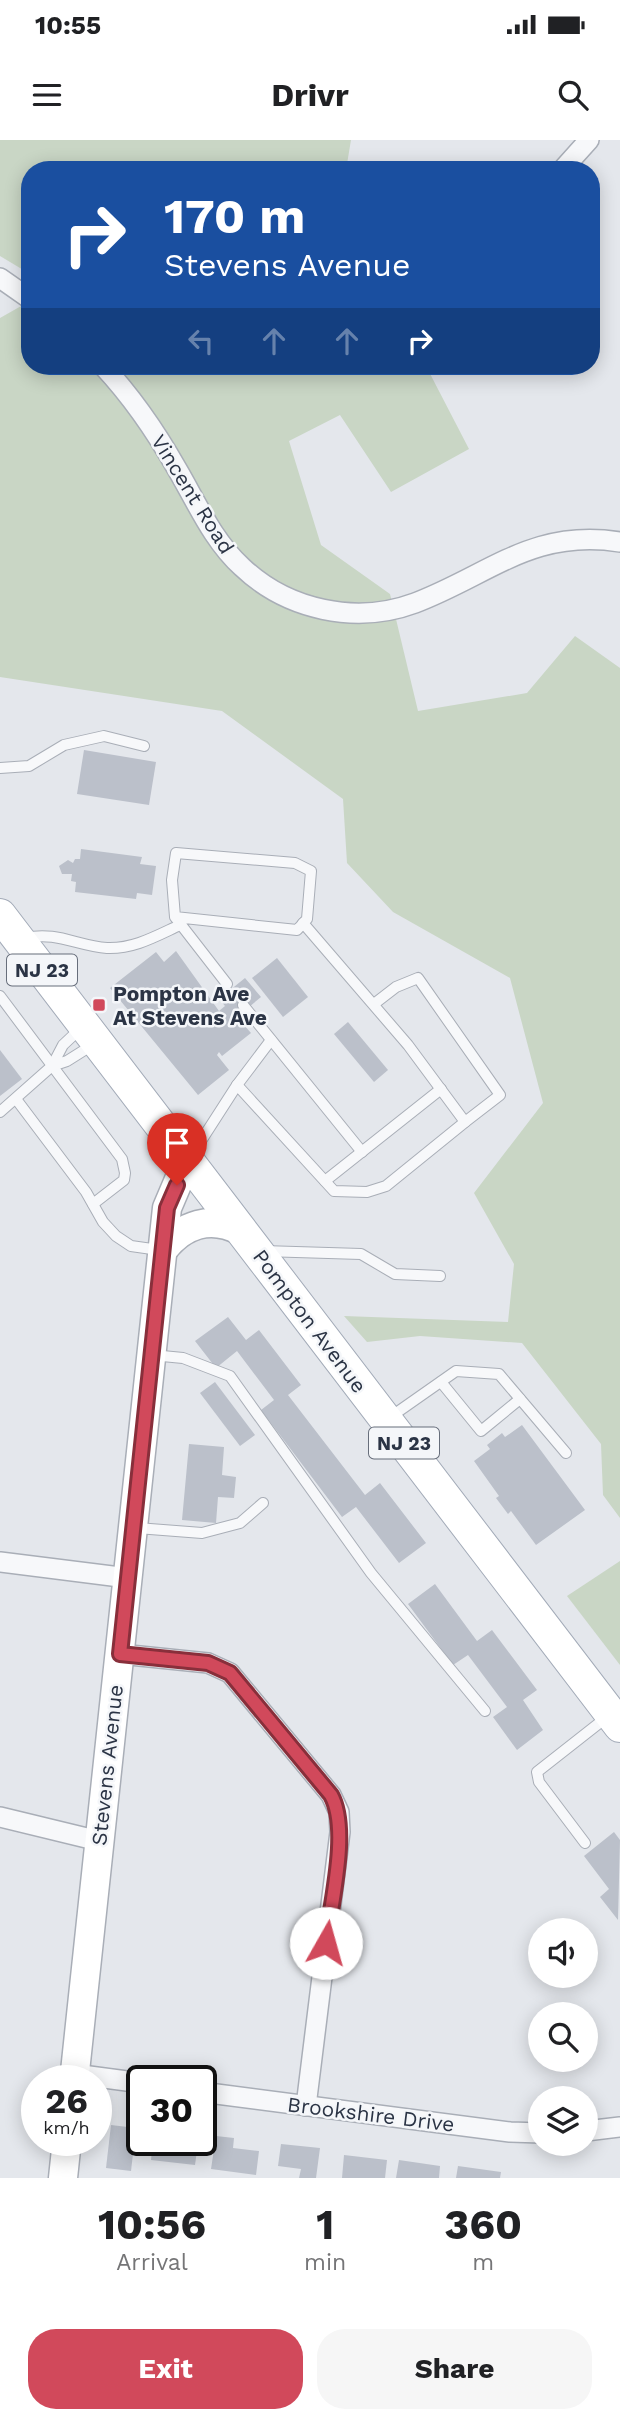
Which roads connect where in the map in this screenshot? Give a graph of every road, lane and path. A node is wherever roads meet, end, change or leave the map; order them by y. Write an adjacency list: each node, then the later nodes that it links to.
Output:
1 (589, 140): 2 (street)
2 (570, 161)
3 (0, 278): 4 (street)
4 (21, 293)
5 (110, 375): 6 (street, Vincent Road)
6 (620, 542)
7 (144, 746): 8 (lane)
8 (0, 768)
9 (0, 915): 12 (main road, Pompton Avenue / NJ 23)
10 (177, 921): 11 (lane); 11 (lane); 12 (lane); 13 (lane)
11 (303, 923): 15 (lane)
12 (19, 940): 17 (main road, Pompton Avenue / NJ 23)
13 (227, 985)
14 (0, 996): 19 (lane)
15 (374, 1004): 21 (lane); 24 (lane)
16 (243, 1005): 18 (lane)
17 (91, 1034): 19 (lane); 19 (lane); 26 (main road, Pompton Avenue / NJ 23)
18 (271, 1040): 20 (lane); 25 (lane)
19 (52, 1066): 22 (lane); 28 (lane)
20 (237, 1085): 26 (lane); 27 (lane)
21 (441, 1089): 24 (lane); 25 (lane)
22 (16, 1099): 23 (lane); 28 (lane)
23 (3, 1110)
24 (465, 1122): 27 (lane)
25 (362, 1152): 27 (lane)
26 (187, 1161): 29 (main road, Pompton Avenue / NJ 23); 30 (main road, Stevens Avenue)
27 (325, 1181)
28 (93, 1204): 30 (lane)
29 (249, 1241): 30 (main road); 31 (lane); 35 (main road, Pompton Avenue / NJ 23)
30 (163, 1250): 32 (main road, Stevens Avenue)
31 (440, 1276)
32 (152, 1355): 38 (main road, Stevens Avenue); 42 (lane)
33 (441, 1381): 34 (lane); 34 (lane); 35 (lane)
34 (520, 1399): 36 (lane)
35 (386, 1420): 43 (main road, Pompton Avenue / NJ 23)
36 (566, 1453)
37 (263, 1503): 38 (lane)
38 (133, 1527): 40 (main road, Stevens Avenue)
39 (0, 1562): 40 (street)
40 (128, 1578): 41 (main road, Stevens Avenue)
41 (120, 1654): 45 (main road, Stevens Avenue); 49 (street)
42 (485, 1711)
43 (615, 1721): 46 (lane)
44 (0, 1817): 45 (street)
45 (99, 1841): 47 (main road, Stevens Avenue)
46 (585, 1843)
47 (75, 2065)
48 (217, 2094): 49 (street, Brookshire Drive)
49 (306, 2106): 52 (street, Brookshire Drive)
50 (620, 2127): 51 (street)
51 (598, 2130)
52 (528, 2133)
53 (65, 2156): 54 (main road)
54 (63, 2178)

